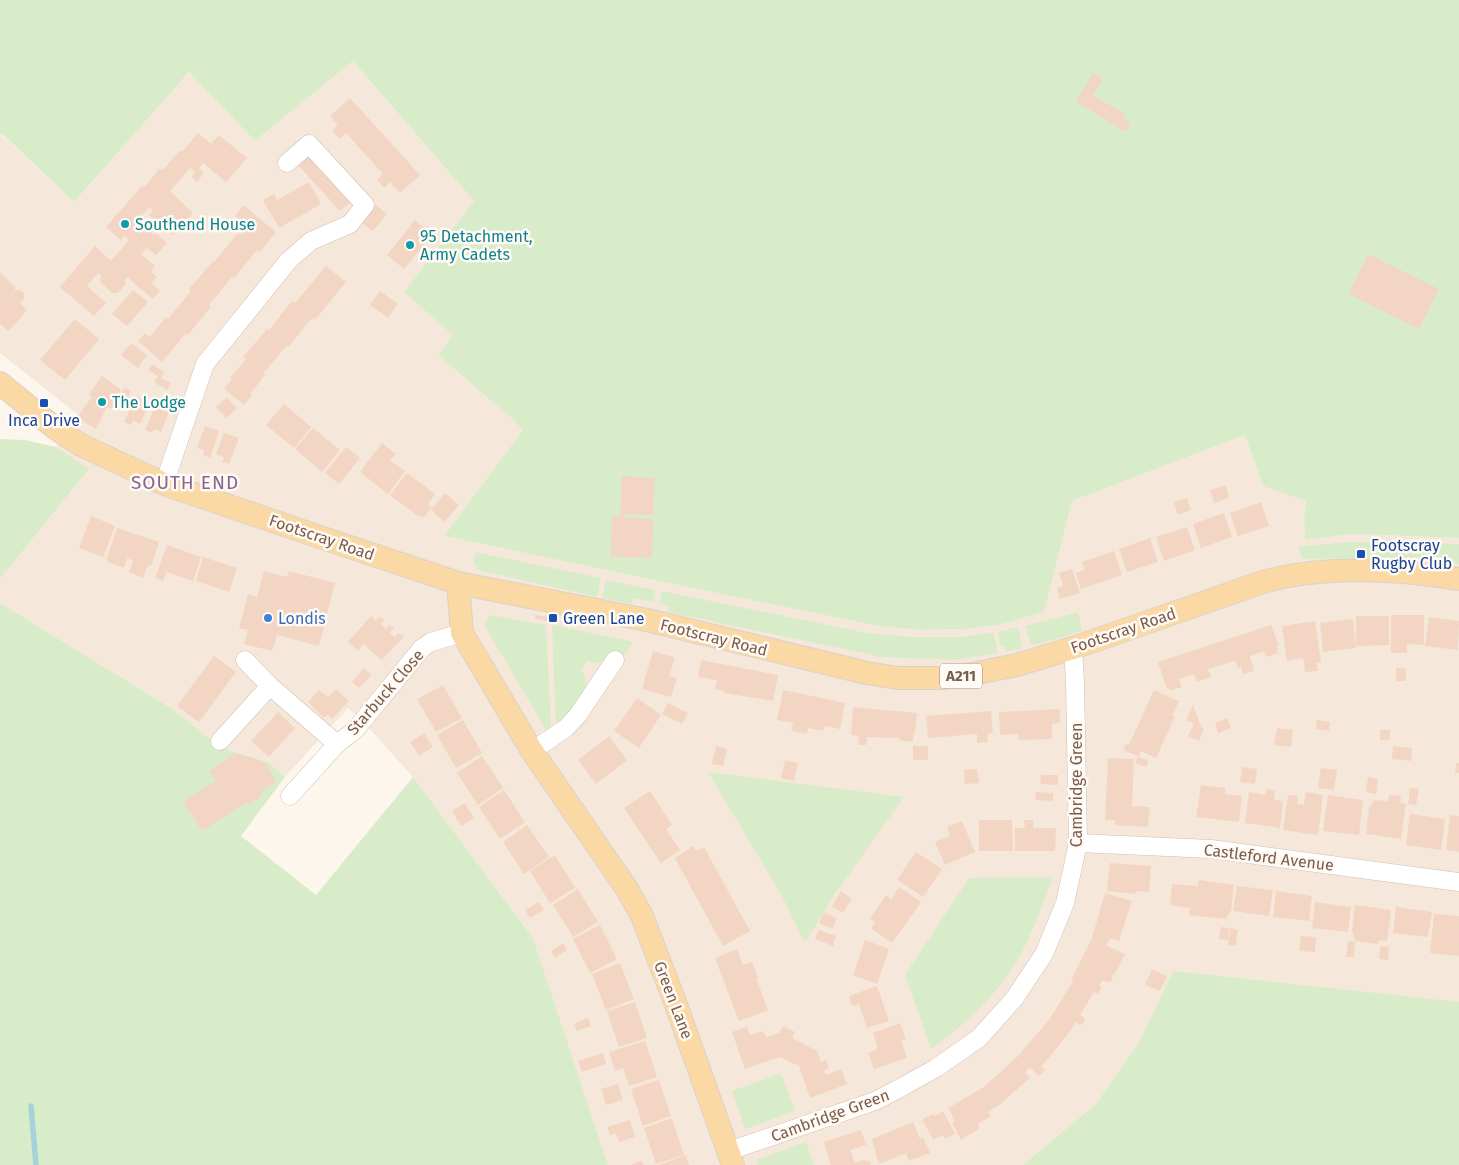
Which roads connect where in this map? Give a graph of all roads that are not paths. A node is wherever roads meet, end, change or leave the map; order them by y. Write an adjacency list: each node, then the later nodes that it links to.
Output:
1 (287, 163): 3 (street)
2 (0, 383): 3 (main road, Footscray Road / A211)
3 (164, 484): 5 (main road, Footscray Road / A211)
4 (1459, 579): 7 (main road, Footscray Road / A211)
5 (458, 583): 6 (main road, Green Lane); 7 (main road, Footscray Road / A211)
6 (462, 633): 12 (street, Starbuck Close); 13 (main road, Green Lane)
7 (1073, 648): 15 (street, Cambridge Green)
8 (245, 660): 10 (street, Starbuck Close)
9 (615, 660): 13 (street)
10 (270, 686): 11 (street); 12 (street, Starbuck Close)
11 (220, 741)
12 (337, 744): 14 (street, Starbuck Close)
13 (532, 751): 17 (main road, Green Lane)
14 (290, 796)
15 (1078, 843): 16 (street, Castleford Avenue); 17 (street, Cambridge Green)
16 (1459, 882)
17 (731, 1158)

